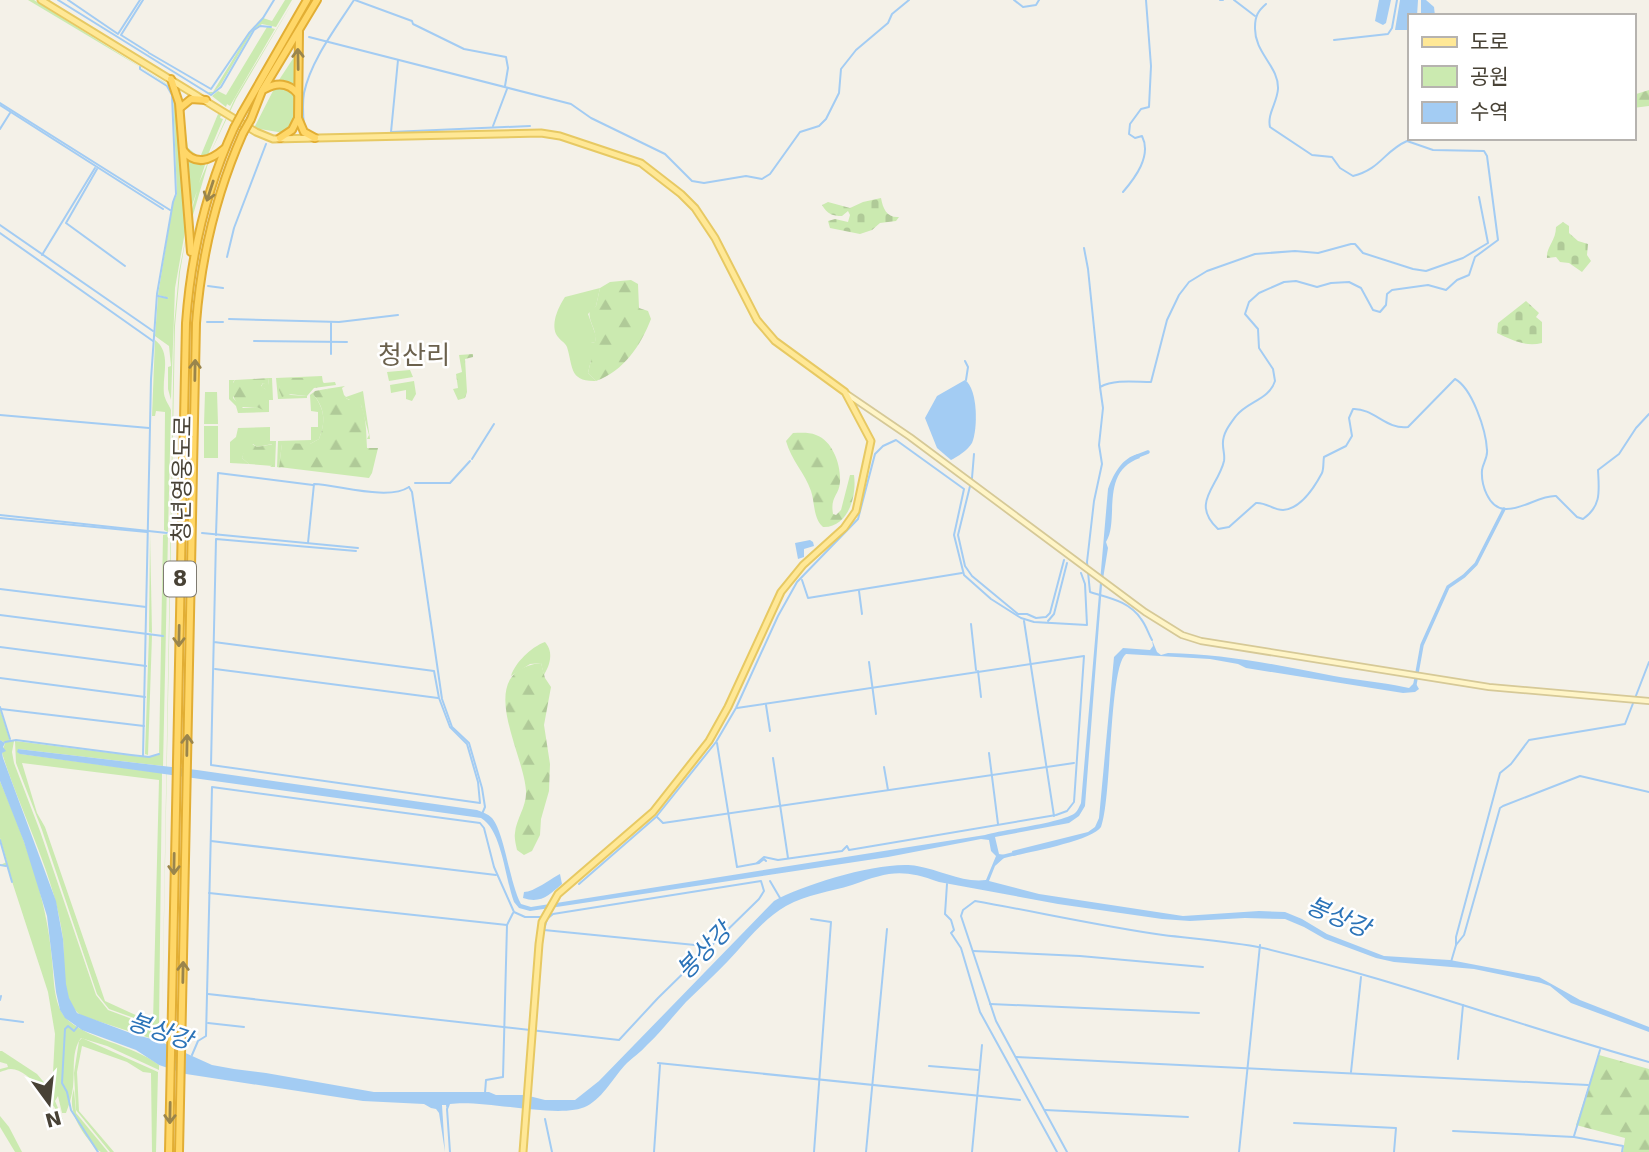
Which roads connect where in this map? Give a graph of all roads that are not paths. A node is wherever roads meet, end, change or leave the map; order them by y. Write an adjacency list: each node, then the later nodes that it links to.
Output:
1 (41, 0): 5 (main road)
2 (307, 0): 14 (highway, 청년영웅도로 / 8, bridge)
3 (317, 0): 4 (highway, 청년영웅도로 / 8)
4 (302, 23): 6 (highway, 청년영웅도로 / 8); 7 (highway, one-way to 4)
5 (171, 79): 8 (main road); 9 (highway)
6 (262, 91): 7 (highway); 19 (highway, 청년영웅도로 / 8, one-way to 6, bridge)
7 (299, 96): 10 (highway)
8 (206, 100): 9 (highway); 11 (main road)
9 (179, 112): 13 (highway)
10 (298, 118): 11 (highway); 12 (highway)
11 (280, 138): 12 (main road)
12 (315, 138): 16 (main road)
13 (182, 148): 14 (highway); 15 (highway)
14 (225, 149): 15 (highway, 청년영웅도로 / 8, one-way to 15)
15 (191, 275): 18 (highway, 청년영웅도로 / 8, one-way to 18)
16 (845, 392): 17 (main road); 20 (main road)
17 (1649, 701)
18 (169, 1152)
19 (179, 1152)
20 (523, 1152)

